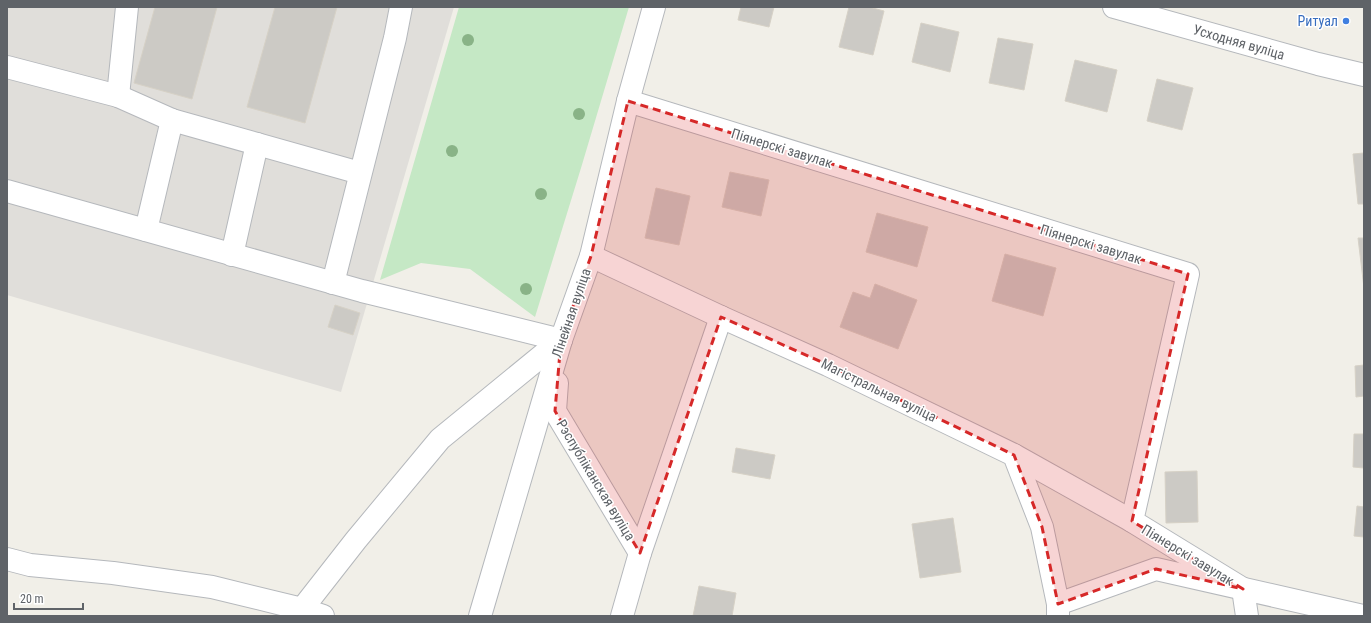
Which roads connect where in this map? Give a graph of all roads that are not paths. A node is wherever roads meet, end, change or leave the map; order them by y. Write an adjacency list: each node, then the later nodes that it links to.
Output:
1 (127, 7): 7 (street)
2 (402, 7): 11 (street)
3 (654, 7): 8 (street, Лінейная вуліца)
4 (1114, 7): 6 (street, Усходняя вуліца)
5 (7, 67): 7 (street)
6 (1364, 74)
7 (118, 96): 9 (street)
8 (628, 101): 15 (street, Лінейная вуліца); 20 (street, Піянерскі завулак)
9 (172, 120): 10 (street); 13 (street)
10 (257, 144): 11 (street); 14 (street)
11 (360, 173): 16 (street)
12 (7, 191): 13 (street)
13 (146, 230): 14 (street)
14 (232, 255): 16 (street)
15 (591, 256): 17 (street, Магістральная вуліца); 18 (street, Лінейная вуліца)
16 (333, 283): 18 (street)
17 (721, 317): 19 (street, Магістральная вуліца); 21 (street)
18 (561, 340): 21 (street, Рэспубліканская вуліца); 24 (street); 27 (street, Лінейная вуліца)
19 (1014, 455): 20 (street, Магістральная вуліца); 25 (street)
20 (1132, 521): 23 (street, Піянерскі завулак)
21 (640, 553): 28 (street, Рэспубліканская вуліца)
22 (7, 559): 24 (street)
23 (1243, 589): 25 (street); 29 (street); 30 (street)
24 (302, 609): 26 (street)
25 (1058, 610)
26 (323, 616)
27 (480, 616)
28 (622, 616)
29 (1247, 616)
30 (1363, 616)

